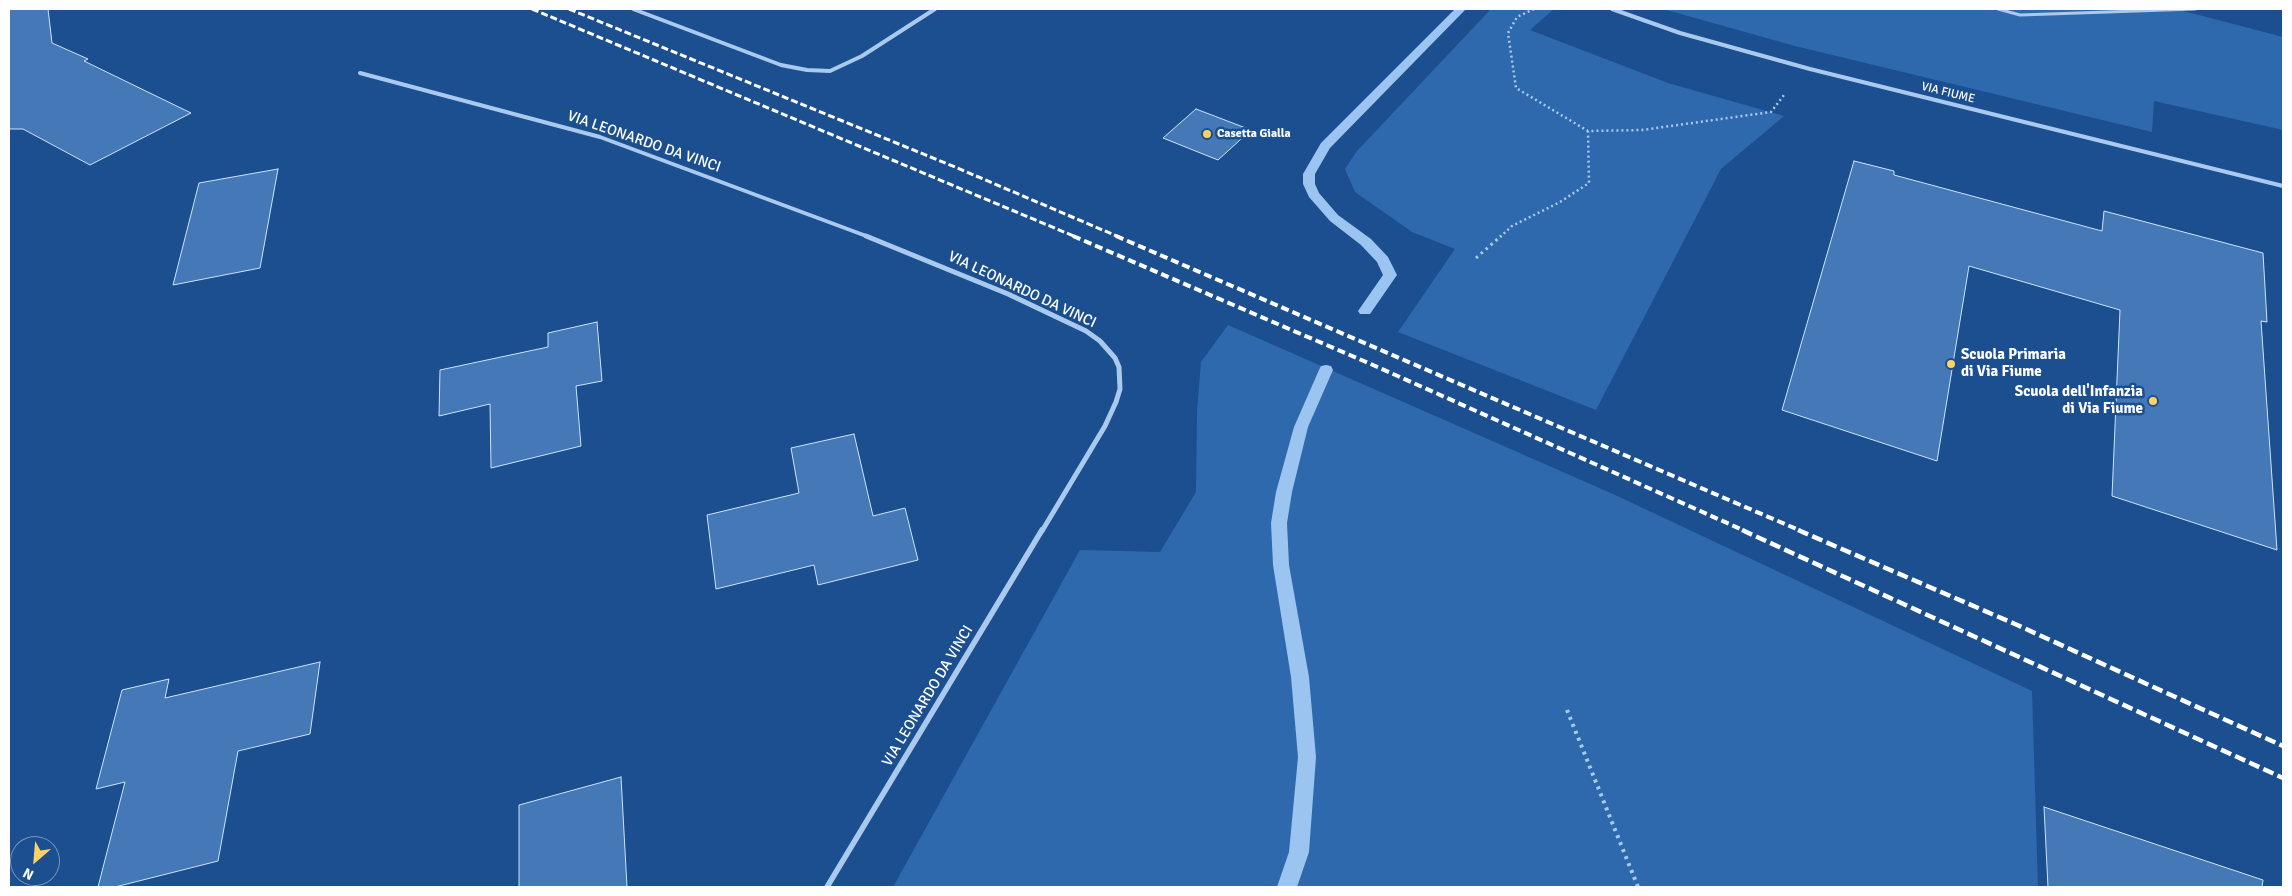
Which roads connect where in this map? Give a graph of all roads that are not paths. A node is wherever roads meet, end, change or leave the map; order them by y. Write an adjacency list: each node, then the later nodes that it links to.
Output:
1 (633, 9): 2 (street)
2 (935, 9)
3 (1612, 9): 7 (street, VIA FIUME)
4 (1998, 9): 5 (lane)
5 (2195, 9)
6 (360, 73): 8 (street, VIA LEONARDO DA VINCI)
7 (2283, 186)
8 (826, 887)

